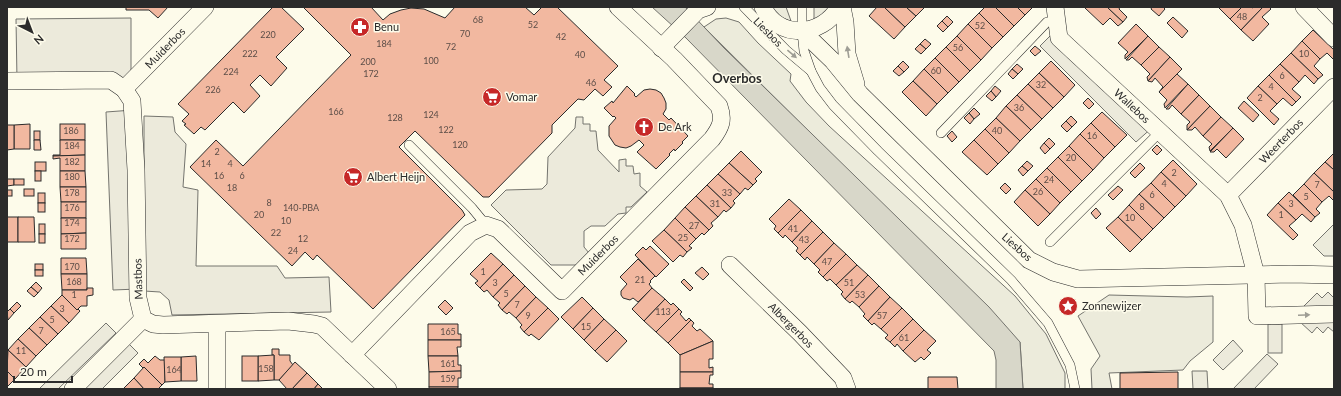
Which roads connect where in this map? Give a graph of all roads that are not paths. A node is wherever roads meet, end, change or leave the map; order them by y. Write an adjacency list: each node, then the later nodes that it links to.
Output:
1 (205, 7): 16 (street, Muiderbos)
2 (618, 7): 12 (street, Muiderbos)
3 (744, 7): 13 (lane, Liesbos, one-way to 13)
4 (802, 7): 10 (lane, Liesbos)
5 (840, 7): 10 (street); 17 (street, Liesbos, one-way to 5)
6 (1304, 7): 11 (street)
7 (701, 8): 12 (street)
8 (761, 9): 10 (street)
9 (1056, 14): 18 (street, Wallebos); 19 (lane)
10 (802, 31): 13 (lane, Liesbos); 17 (street, Liesbos)
11 (1334, 38)
12 (661, 48): 22 (street, Muiderbos)
13 (811, 71): 35 (lane, Liesbos)
14 (7, 81): 16 (street)
15 (1334, 87): 21 (street, Weerterbos)
16 (124, 89): 28 (street, Mastbos)
17 (858, 90): 25 (street, Liesbos)
18 (1160, 132): 21 (street, Wallebos); 23 (lane)
19 (941, 133)
20 (409, 145): 22 (lane)
21 (1228, 195): 25 (street)
22 (486, 225): 30 (street)
23 (1050, 242)
24 (730, 265): 34 (street, Albergerbos)
25 (1256, 275): 26 (street, Liesbos); 27 (street, one-way to 27)
26 (1334, 275)
27 (1334, 314)
28 (142, 319): 29 (street); 31 (street)
29 (217, 324): 30 (street); 32 (street)
30 (352, 355): 33 (street)
31 (73, 389)
32 (217, 389)
33 (388, 389)
34 (847, 389)
35 (1075, 389)

